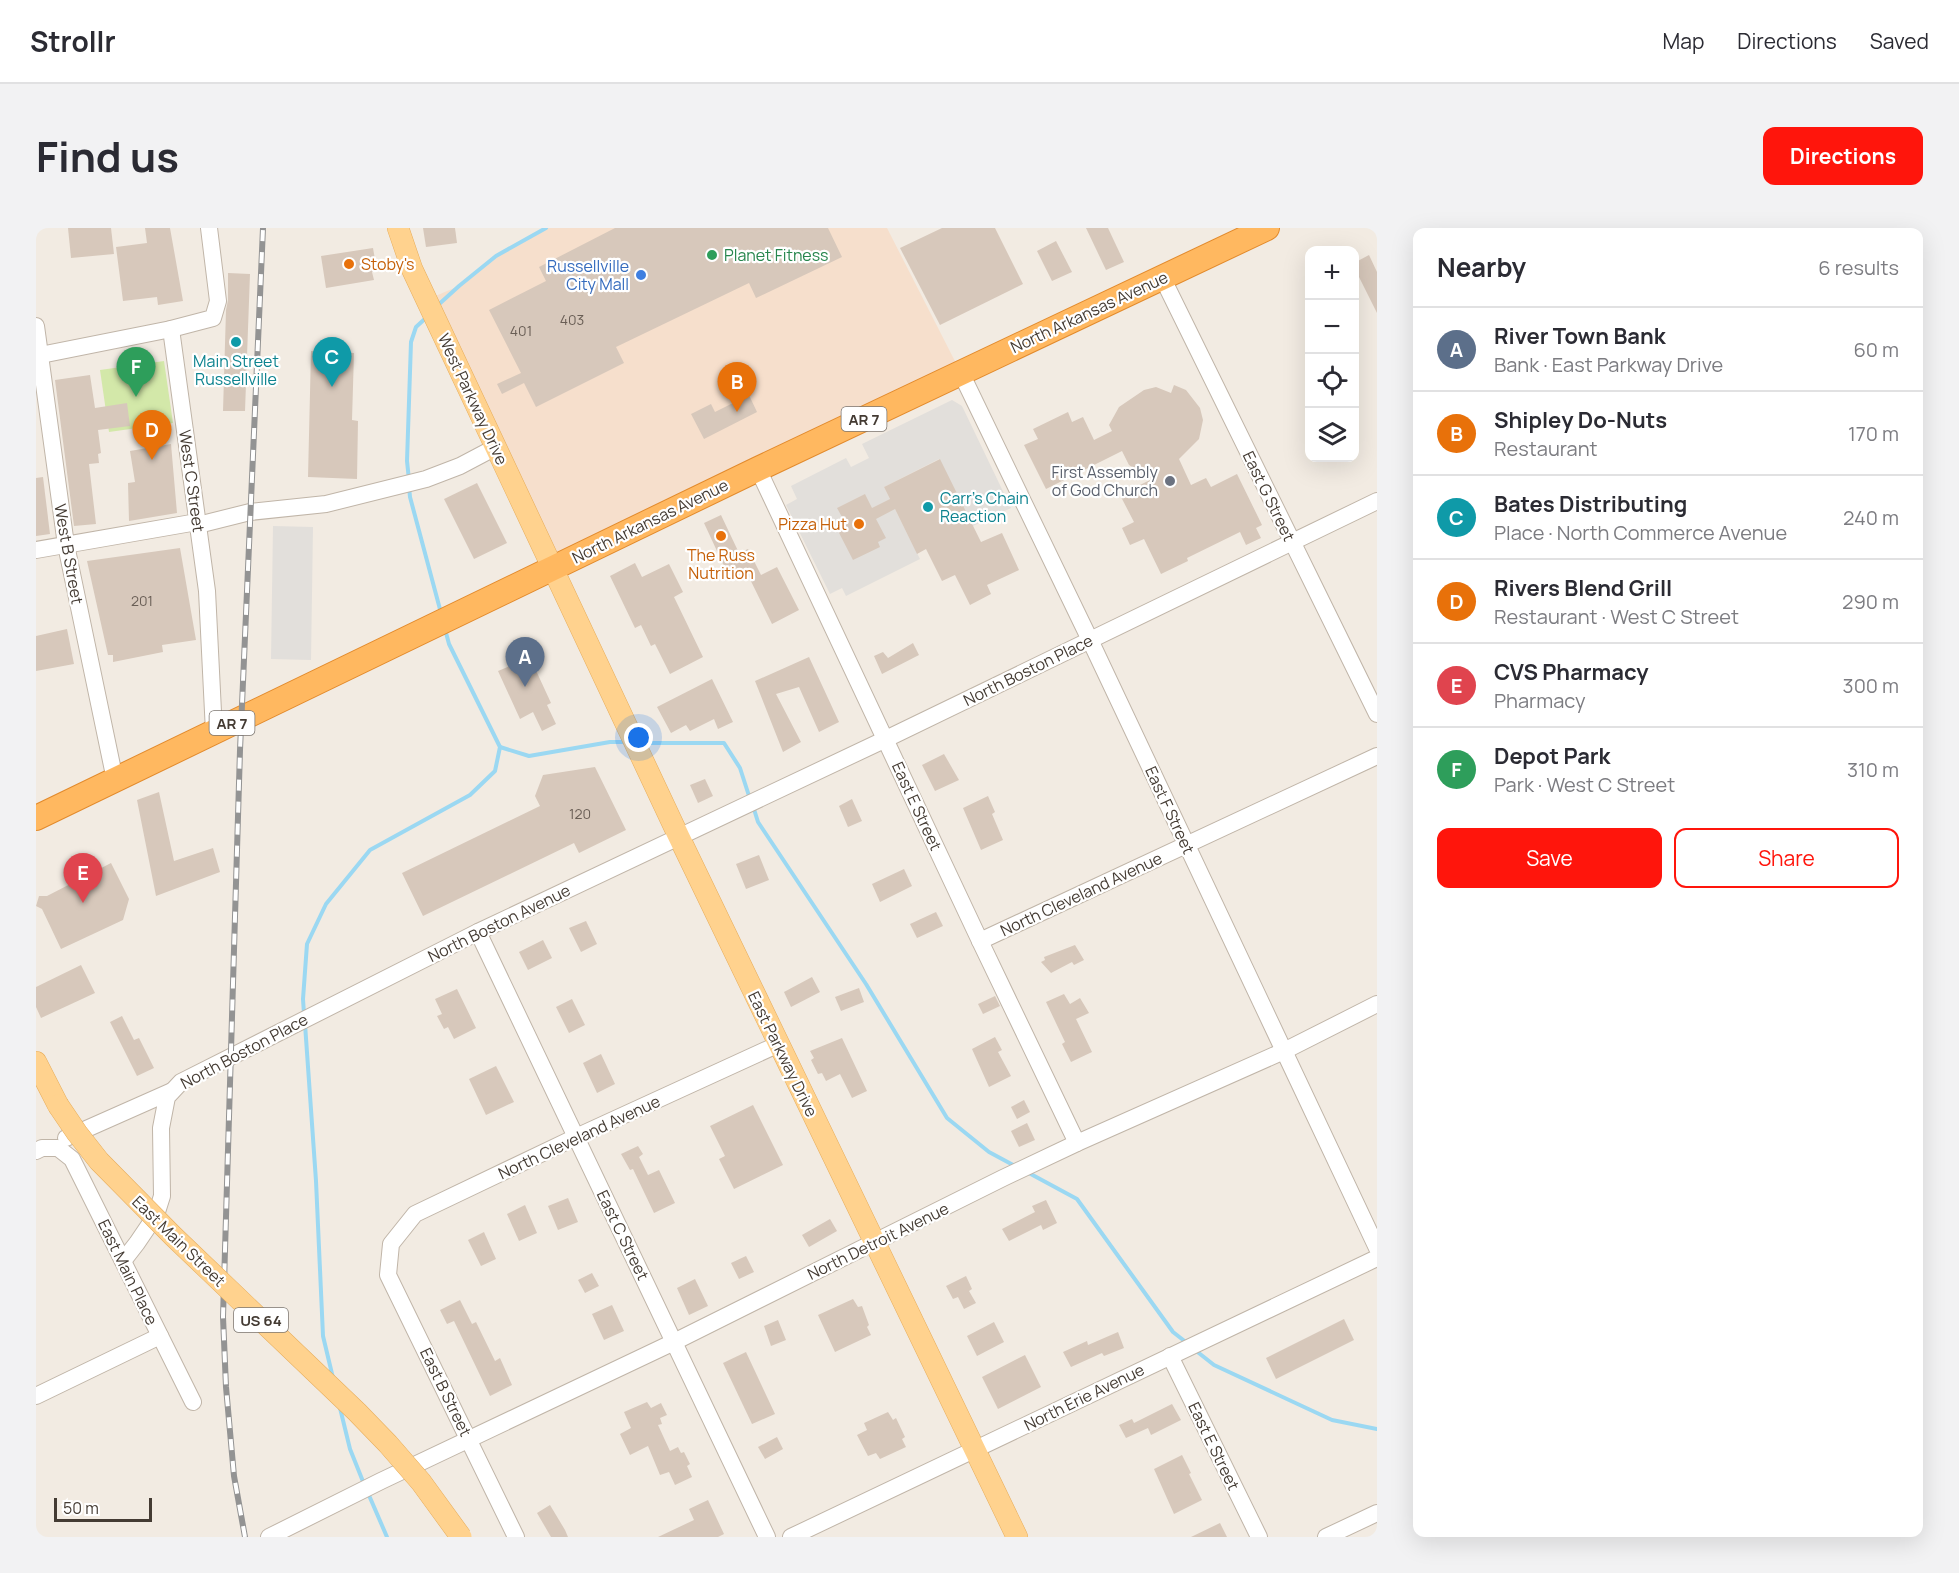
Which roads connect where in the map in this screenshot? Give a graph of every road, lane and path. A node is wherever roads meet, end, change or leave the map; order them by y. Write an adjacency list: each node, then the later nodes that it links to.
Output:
1 (209, 228): 7 (street)
2 (398, 228): 10 (main road, West Parkway Drive)
3 (1267, 228): 4 (highway, North Arkansas Avenue / AR 7)
4 (1237, 234): 5 (highway, North Arkansas Avenue / AR 7)
5 (1162, 278): 9 (highway, North Arkansas Avenue / AR 7); 14 (street, East G Street)
6 (36, 327): 8 (street, West B Street)
7 (171, 329): 8 (street); 13 (street, West C Street)
8 (38, 356): 15 (street, West B Street)
9 (961, 373): 11 (highway, North Arkansas Avenue / AR 7); 18 (street, East F Street)
10 (496, 447): 13 (street); 17 (main road, West Parkway Drive)
11 (758, 469): 17 (highway, North Arkansas Avenue / AR 7); 21 (street, East E Street)
12 (1377, 501): 14 (street, North Boston Place)
13 (197, 522): 15 (street); 20 (street, West C Street)
14 (1292, 542): 18 (street, North Boston Place); 19 (street, East G Street)
15 (66, 545): 16 (street); 23 (street, West B Street)
16 (36, 550)
17 (554, 568): 20 (highway, North Arkansas Avenue / AR 7); 25 (main road, East Parkway Drive)
18 (1090, 640): 21 (street, North Boston Place); 26 (street, East F Street)
19 (1377, 714)
20 (214, 732): 23 (highway, North Arkansas Avenue / AR 7)
21 (886, 739): 25 (street, North Boston Place); 28 (street, East E Street)
22 (1377, 756): 26 (street, North Cleveland Avenue)
23 (115, 780): 24 (highway, North Arkansas Avenue / AR 7)
24 (36, 818)
25 (679, 837): 27 (street, North Boston Avenue); 31 (main road, East Parkway Drive)
26 (1187, 844): 28 (street, North Cleveland Avenue); 32 (street, East F Street)
27 (478, 932): 30 (street, North Boston Avenue); 35 (street, East C Street)
28 (980, 941): 36 (street, East E Street)
29 (1377, 1004): 32 (street, North Detroit Avenue)
30 (321, 1010): 34 (street, North Boston Place)
31 (778, 1044): 35 (street, North Cleveland Avenue); 38 (main road, East Parkway Drive)
32 (1284, 1051): 36 (street, North Detroit Avenue); 40 (street, East F Street)
33 (36, 1062): 52 (main road, East Main Street / US 64, bridge)
34 (172, 1091): 37 (street); 42 (street, North Boston Place)
35 (576, 1137): 39 (street, North Cleveland Avenue); 44 (street, East C Street)
36 (1077, 1143): 38 (street, North Detroit Avenue)
37 (46, 1149): 42 (street, East Main Place)
38 (874, 1243): 44 (street, North Detroit Avenue); 49 (main road, East Parkway Drive)
39 (391, 1244): 48 (street, East B Street)
40 (1377, 1248)
41 (1377, 1258): 45 (street, North Erie Avenue)
42 (123, 1261): 43 (street, East Main Place)
43 (160, 1336): 46 (street); 47 (street, East Main Place)
44 (674, 1342): 48 (street, North Detroit Avenue); 54 (street, East C Street)
45 (1174, 1354): 49 (street, North Erie Avenue); 57 (street, East E Street)
46 (36, 1396)
47 (193, 1401)
48 (469, 1439): 51 (street, North Detroit Avenue); 53 (street, East B Street)
49 (975, 1449): 55 (street, North Erie Avenue); 56 (main road, East Parkway Drive)
50 (1377, 1513): 58 (street)
51 (269, 1537)
52 (461, 1537)
53 (516, 1537)
54 (767, 1537)
55 (791, 1537)
56 (1017, 1537)
57 (1259, 1537)
58 (1326, 1537)

